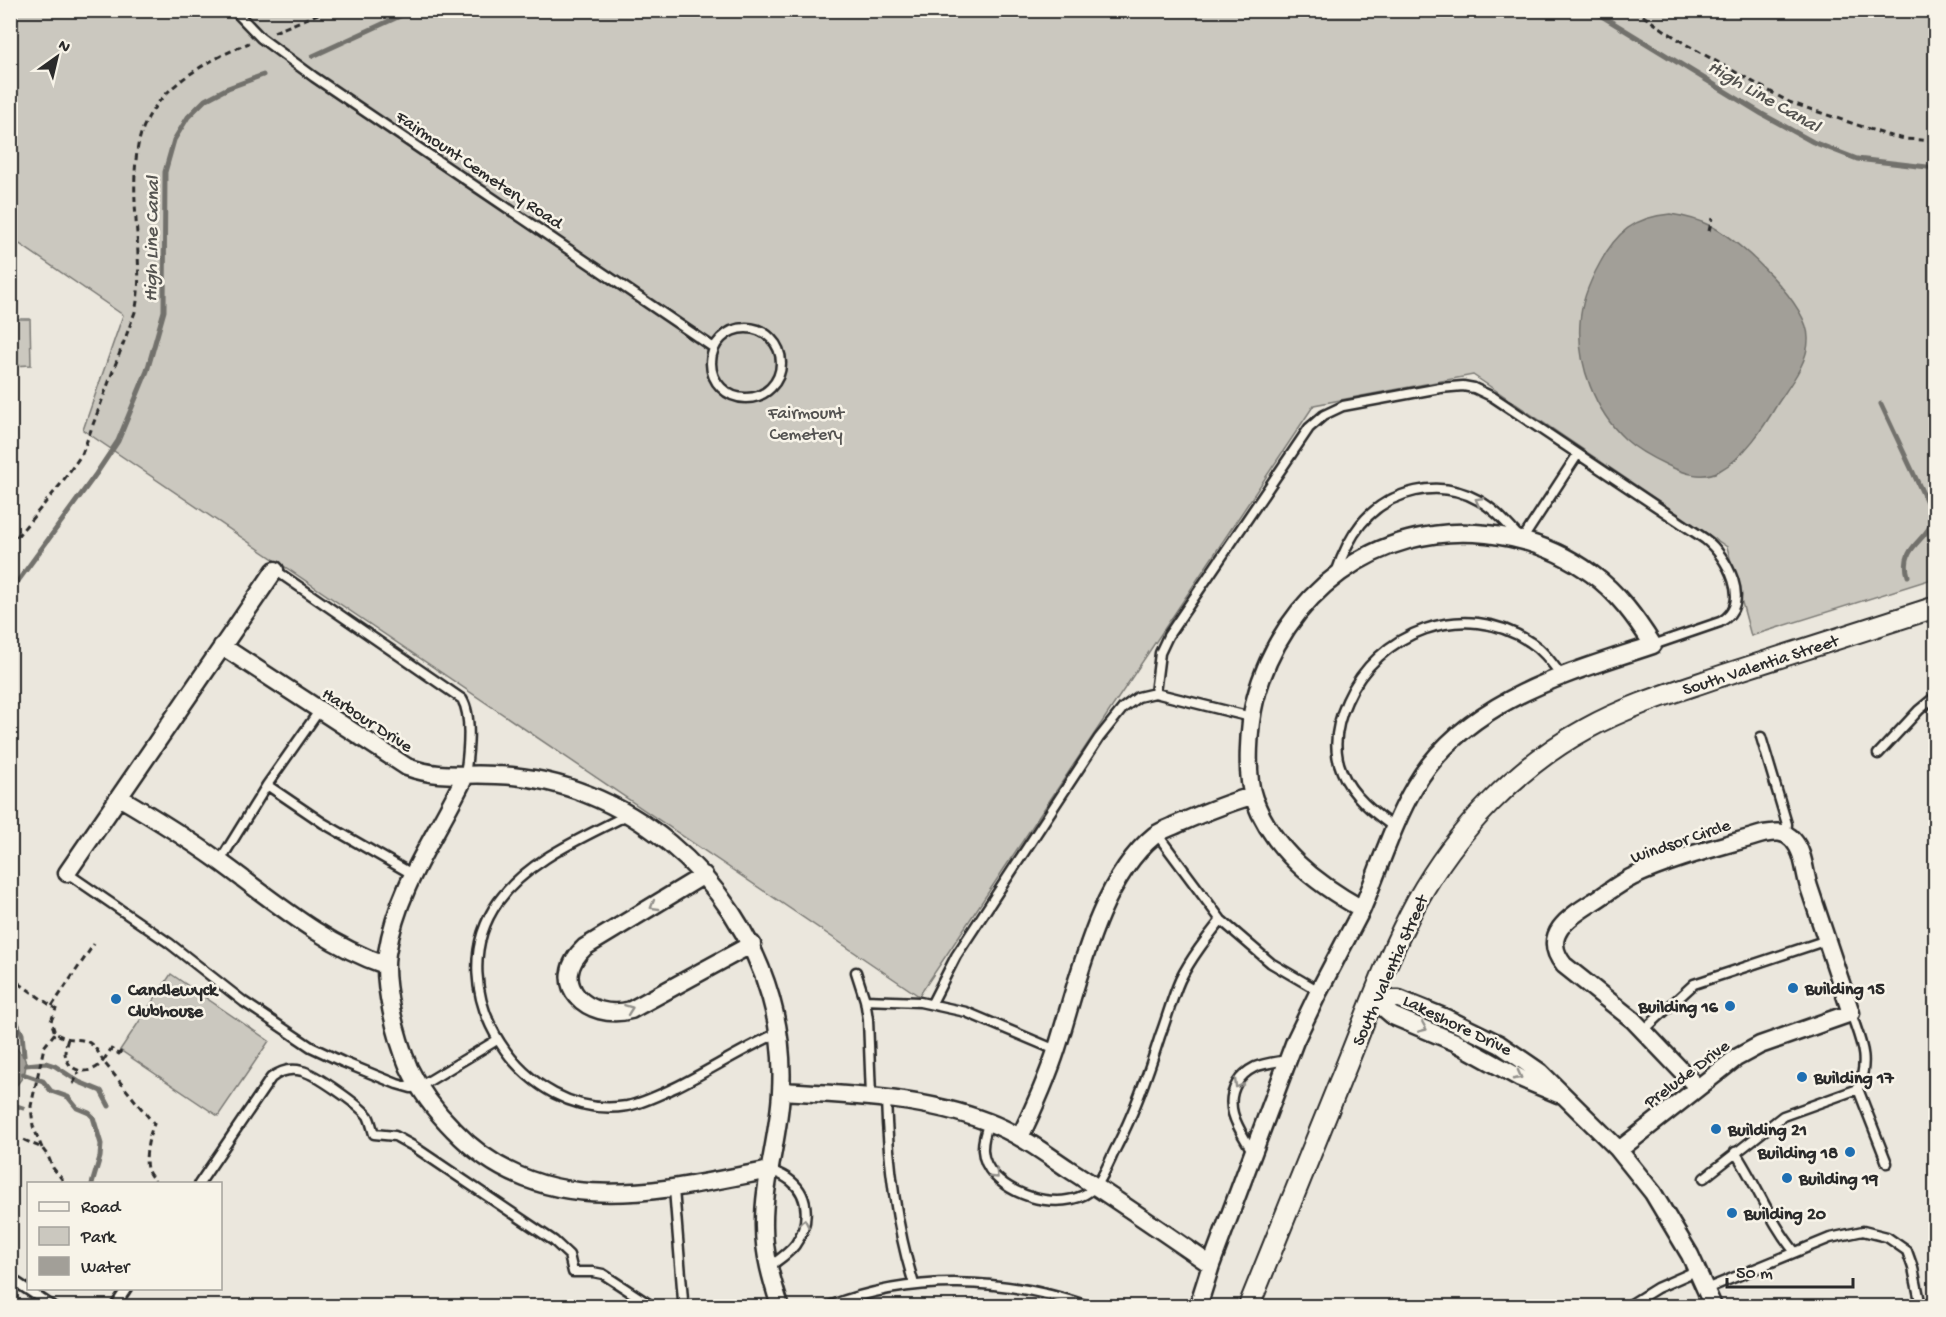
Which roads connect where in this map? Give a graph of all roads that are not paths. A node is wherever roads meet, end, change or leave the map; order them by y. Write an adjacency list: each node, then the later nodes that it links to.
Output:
1 (234, 10): 2 (lane, Fairmount Cemetery Road)
2 (714, 348): 2 (lane)
3 (1578, 454): 4 (lane); 8 (lane); 11 (lane)
4 (1522, 540): 6 (street); 6 (lane, one-way to 6); 8 (street)
5 (275, 570): 9 (street); 17 (lane)
6 (1335, 576): 14 (street)
7 (1935, 608): 36 (street, South Valentia Street)
8 (1653, 645): 10 (street)
9 (222, 646): 13 (street, Harbour Drive); 20 (street)
10 (1561, 675): 22 (street); 22 (lane)
11 (1155, 693): 14 (lane); 38 (lane)
12 (1935, 696): 16 (lane)
13 (319, 711): 17 (street, Harbour Drive); 18 (lane)
14 (1251, 717): 19 (street)
15 (1761, 736): 24 (lane)
16 (1878, 754)
17 (465, 776): 21 (street, Harbour Drive); 27 (street)
18 (267, 785): 25 (lane); 27 (lane)
19 (1252, 796): 23 (street); 29 (street)
20 (119, 797): 25 (street); 26 (street)
21 (629, 813): 28 (street, Harbour Drive); 43 (lane)
22 (1395, 828): 29 (street)
23 (1157, 834): 30 (lane); 44 (street)
24 (1786, 834): 31 (street); 40 (street, Windsor Circle)
25 (220, 861): 33 (street)
26 (67, 873): 47 (lane)
27 (412, 874): 33 (street)
28 (704, 875): 32 (street, Harbour Drive); 32 (street, one-way to 32)
29 (1362, 909): 35 (street)
30 (1221, 920): 35 (lane); 62 (lane)
31 (1827, 940): 39 (street); 40 (lane)
32 (752, 944): 41 (street, Harbour Drive)
33 (385, 965): 47 (street)
34 (856, 972): 37 (lane)
35 (1319, 991): 46 (street)
36 (1373, 999): 42 (street, Lakeshore Drive); 45 (street, Lakeshore Drive, one-way to 45); 82 (street, South Valentia Street)
37 (865, 1000): 38 (lane); 52 (lane)
38 (932, 1004): 44 (lane)
39 (1851, 1013): 48 (street, Prelude Drive); 49 (lane)
40 (1644, 1030): 48 (street, Windsor Circle)
41 (778, 1033): 43 (lane); 50 (street, Harbour Drive)
42 (1484, 1036): 45 (lane); 51 (street, Lakeshore Drive)
43 (496, 1040): 47 (lane)
44 (1056, 1050): 54 (street)
45 (1475, 1052): 51 (street, Lakeshore Drive, one-way to 51)
46 (1288, 1059): 57 (street); 57 (lane, one-way to 57)
47 (419, 1087): 63 (street)
48 (1697, 1087): 55 (street, Prelude Drive)
49 (1858, 1089): 56 (lane); 58 (lane)
50 (782, 1091): 52 (street); 59 (street, Harbour Drive)
51 (1563, 1096): 55 (street, Lakeshore Drive)
52 (878, 1098): 53 (street); 69 (lane)
53 (989, 1122): 54 (street); 62 (lane, one-way to 62)
54 (1020, 1137): 62 (street)
55 (1619, 1150): 67 (street, Lakeshore Drive)
56 (1735, 1152): 60 (lane); 64 (lane)
57 (1254, 1154): 65 (street)
58 (1887, 1163)
59 (770, 1170): 63 (street); 66 (street, Harbour Drive); 66 (lane, one-way to 59)
60 (1704, 1178)
61 (200, 1182): 77 (lane)
62 (1096, 1186): 65 (street)
63 (674, 1189): 74 (lane)
64 (1795, 1252): 71 (lane); 85 (lane)
65 (1211, 1265): 81 (street)
66 (769, 1267): 78 (street, Harbour Drive)
67 (1698, 1270): 71 (street, Lakeshore Drive); 83 (lane)
68 (10, 1278): 70 (lane)
69 (914, 1284): 79 (lane); 80 (lane)
70 (27, 1289)
71 (1706, 1289): 84 (street, Lakeshore Drive)
72 (28, 1290): 75 (lane)
73 (126, 1290): 76 (lane)
74 (683, 1300)
75 (52, 1306)
76 (115, 1306)
77 (652, 1306)
78 (780, 1306)
79 (829, 1306)
80 (1088, 1306)
81 (1198, 1306)
82 (1249, 1306)
83 (1628, 1306)
84 (1713, 1306)
85 (1921, 1306)

